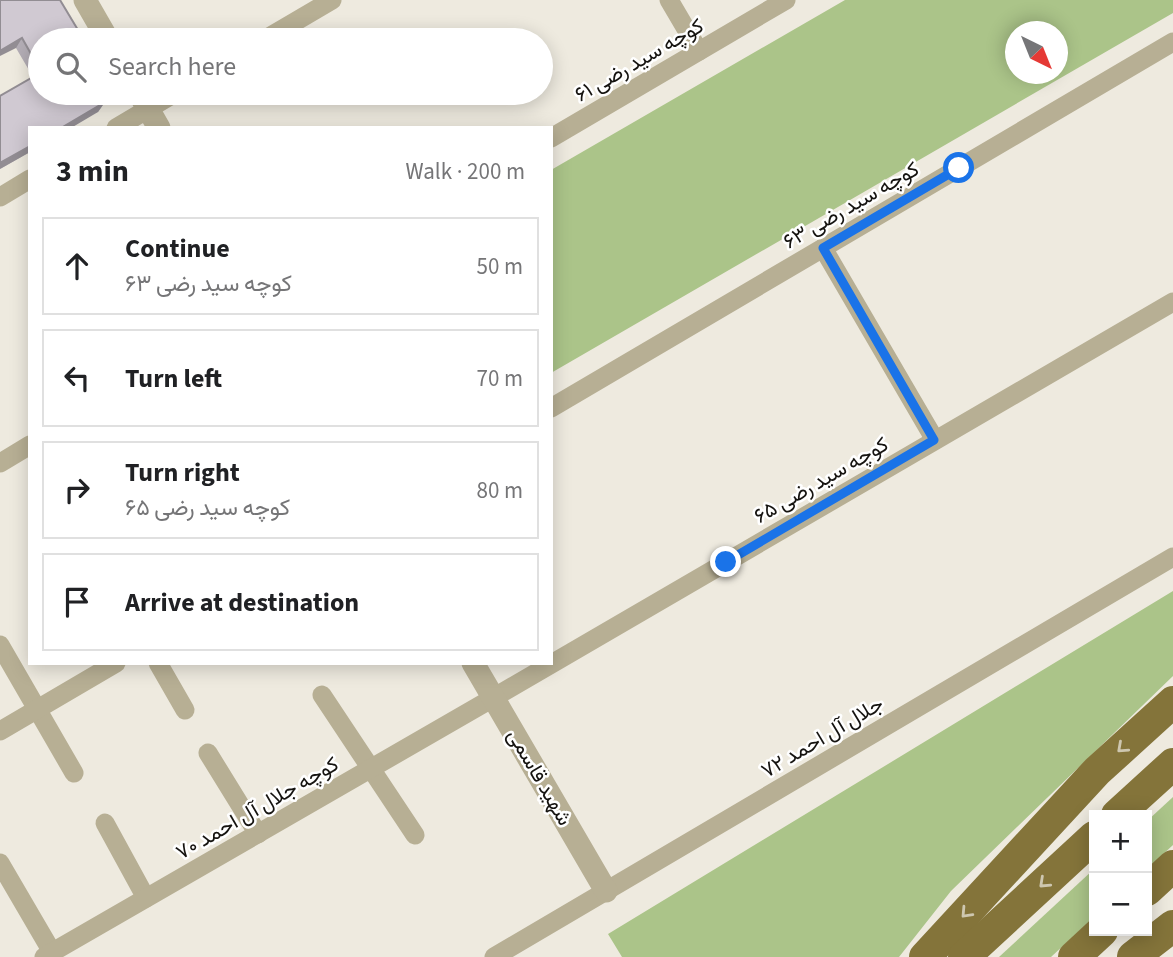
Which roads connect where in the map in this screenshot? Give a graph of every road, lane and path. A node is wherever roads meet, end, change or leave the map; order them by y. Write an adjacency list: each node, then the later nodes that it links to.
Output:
1 (85, 0): 5 (street)
2 (332, 0): 6 (street)
3 (669, 0): 8 (street)
4 (786, 0): 8 (street, کوچه سید رضی ۶۱)
5 (101, 28)
6 (284, 28)
7 (1173, 42): 14 (street, کوچه سید رضی ۶۳)
8 (699, 51): 11 (street, کوچه سید رضی ۶۱)
9 (149, 110): 10 (street)
10 (120, 126)
11 (553, 137)
12 (28, 180): 13 (street)
13 (0, 197)
14 (823, 248): 16 (street, کوچه سید رضی ۶۳); 17 (street)
15 (1173, 302): 17 (street, کوچه سید رضی ۶۵)
16 (553, 407)
17 (934, 440): 22 (street, کوچه سید رضی ۶۵)
18 (28, 448): 19 (street)
19 (0, 463)
20 (1173, 556): 45 (street, جلال آل احمد ۷۲)
21 (0, 645): 30 (street)
22 (553, 663)
23 (113, 665): 30 (street)
24 (159, 665): 31 (street)
25 (474, 665): 28 (street, شهید قاسمی)
26 (549, 665): 28 (street, کوچه سید رضی ۶۵)
27 (322, 695): 35 (street)
28 (493, 698): 35 (street, کوچه جلال آل احمد ۷۰); 45 (street, شهید قاسمی)
29 (1173, 702): 51 (highway, one-way to 51)
30 (38, 709): 32 (street); 36 (street)
31 (185, 710)
32 (0, 731)
33 (208, 753): 39 (street)
34 (1173, 764): 37 (highway)
35 (371, 769): 39 (street, کوچه جلال آل احمد ۷۰); 40 (street)
36 (75, 774)
37 (1122, 810)
38 (105, 823): 46 (street)
39 (258, 834): 46 (street, کوچه جلال آل احمد ۷۰)
40 (415, 835)
41 (1089, 841): 52 (highway, one-way to 52)
42 (0, 863): 49 (street)
43 (1173, 866): 44 (highway)
44 (1152, 885)
45 (606, 891): 50 (street, جلال آل احمد ۷۲)
46 (146, 898): 49 (street, کوچه جلال آل احمد ۷۰)
47 (1173, 926): 54 (highway)
48 (1097, 936): 53 (highway)
49 (48, 954)
50 (494, 957)
51 (925, 957)
52 (964, 957)
53 (1074, 957)
54 (1133, 957)

